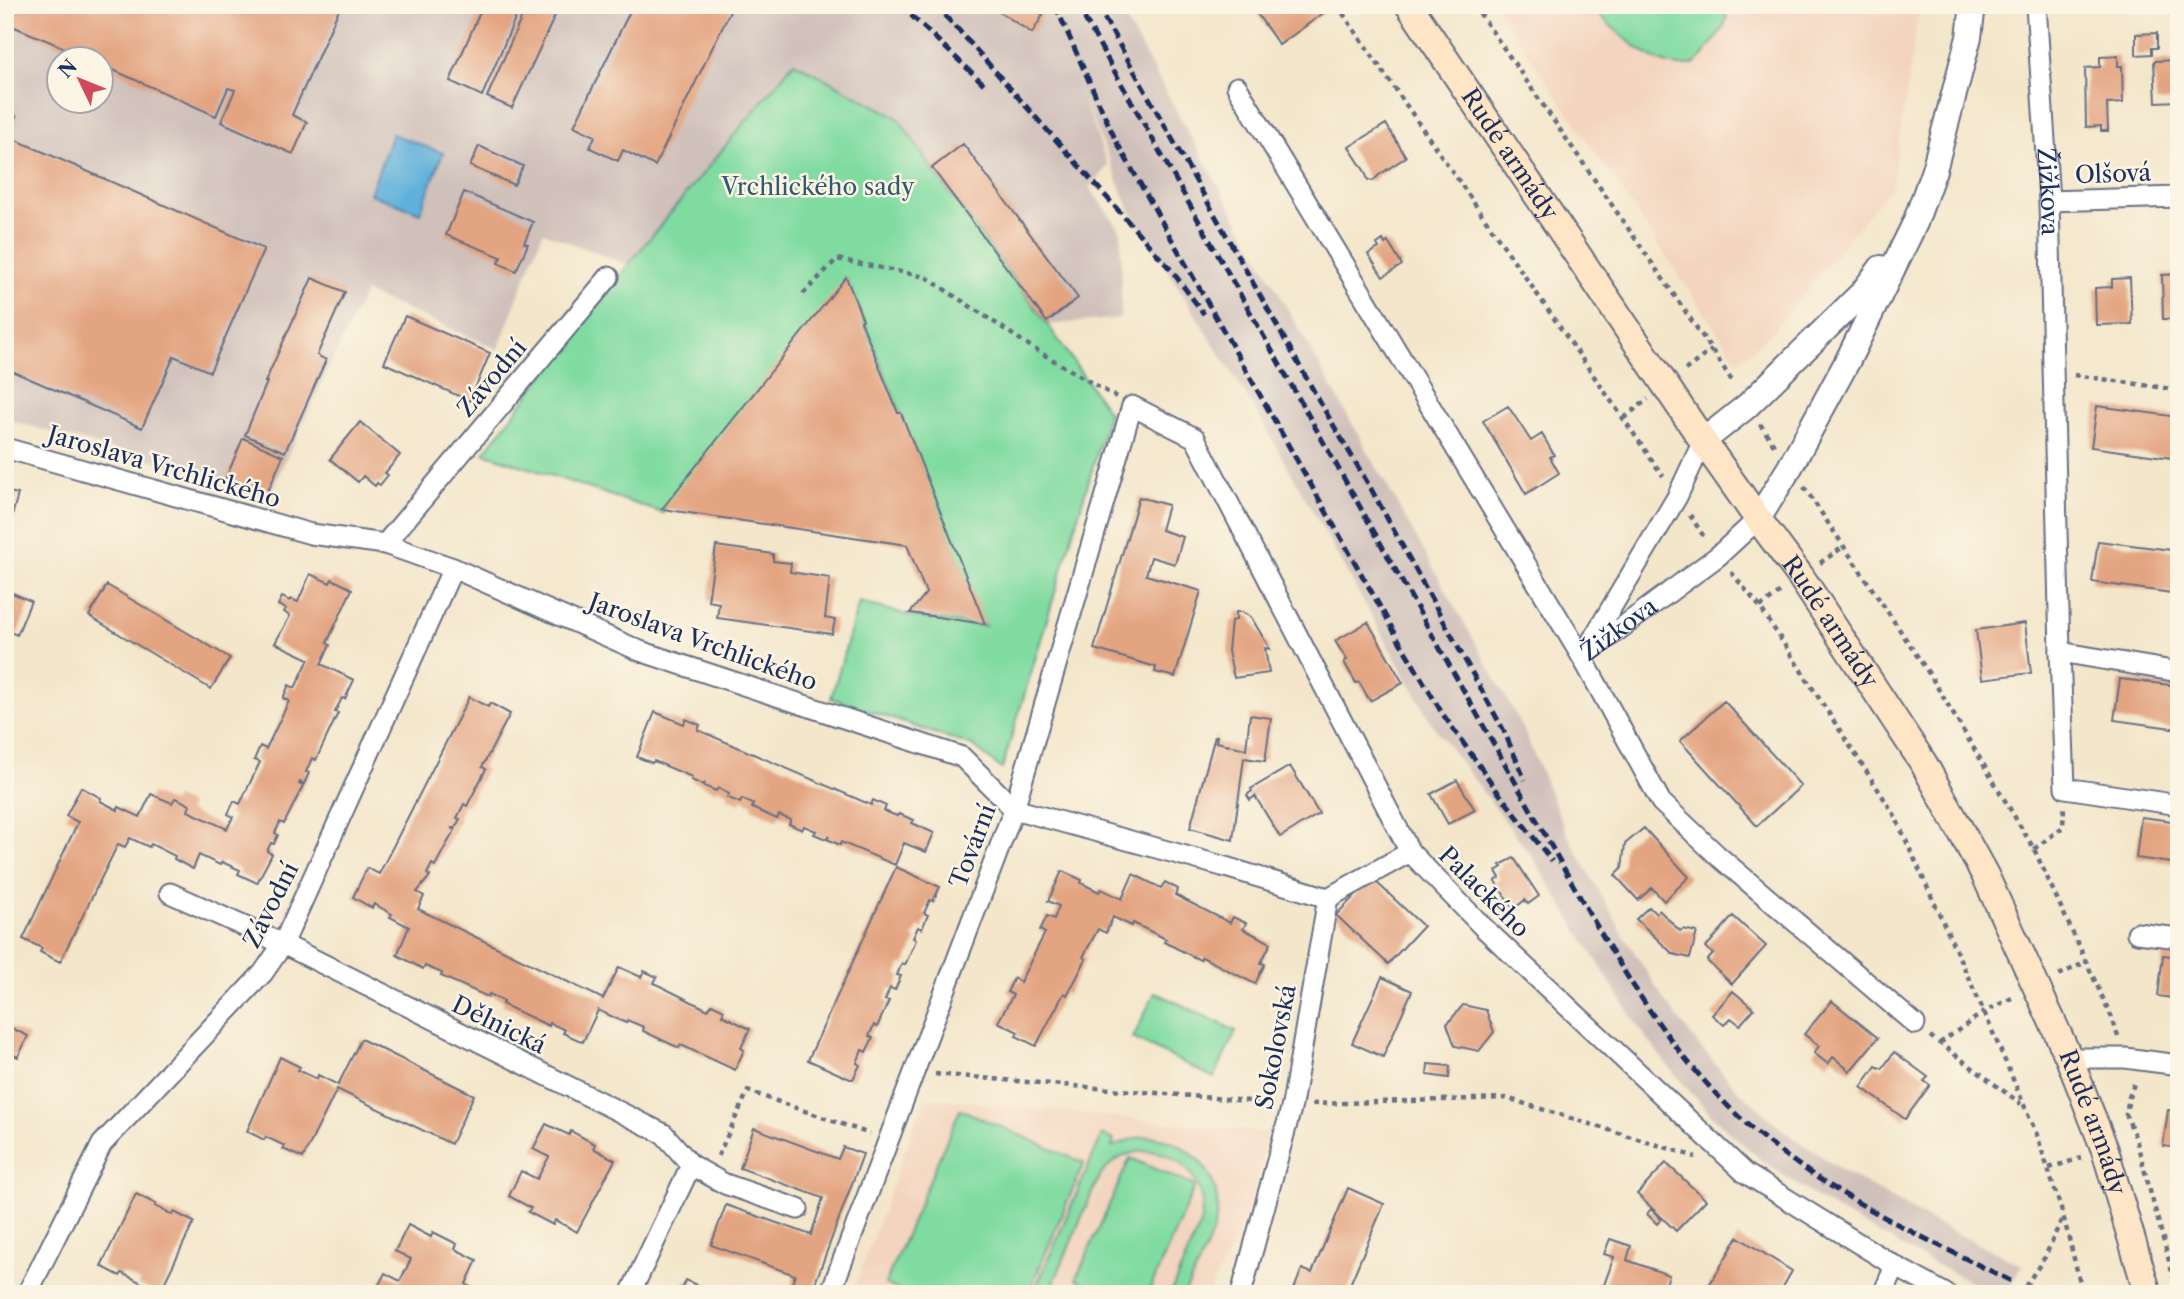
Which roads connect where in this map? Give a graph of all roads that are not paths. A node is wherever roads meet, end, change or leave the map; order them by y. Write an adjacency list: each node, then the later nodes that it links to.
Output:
1 (1409, 5): 10 (main road, Rudé armády)
2 (1973, 5): 7 (street, Žižkova)
3 (2036, 5): 6 (street, Žižkova)
4 (1237, 87): 16 (street)
5 (2179, 197): 6 (street, Olšová)
6 (2049, 201): 15 (street, Žižkova)
7 (1915, 223): 10 (street, Žižkova); 12 (street, Žižkova)
8 (609, 276): 13 (street, Závodní)
9 (1132, 406): 19 (street, Tovární); 20 (street, Palackého)
10 (1703, 441): 12 (main road, Rudé armády); 16 (street, Žižkova)
11 (5, 448): 13 (street, Jaroslava Vrchlického)
12 (1758, 520): 16 (street, Žižkova); 27 (main road, Rudé armády)
13 (385, 544): 14 (street, Jaroslava Vrchlického)
14 (453, 568): 19 (street, Jaroslava Vrchlického); 25 (street, Závodní)
15 (2060, 652): 17 (street); 18 (street, Žižkova)
16 (1582, 657): 26 (street)
17 (2179, 672)
18 (2179, 806)
19 (1014, 809): 22 (street, Jaroslava Vrchlického); 34 (street, Tovární)
20 (1410, 852): 22 (street); 31 (street, Palackého)
21 (170, 893): 25 (street, Dělnická)
22 (1328, 898): 35 (street, Sokolovská)
23 (2137, 933): 24 (street)
24 (2179, 938)
25 (283, 944): 29 (street, Dělnická); 32 (street, Závodní)
26 (1915, 1024)
27 (2069, 1058): 28 (street); 38 (main road, Rudé armády)
28 (2179, 1065)
29 (691, 1165): 30 (street, Dělnická); 33 (street)
30 (797, 1209)
31 (1895, 1266): 36 (street); 37 (street, Palackého)
32 (27, 1294)
33 (630, 1294)
34 (830, 1294)
35 (1241, 1294)
36 (1884, 1294)
37 (1946, 1294)
38 (2148, 1294)

